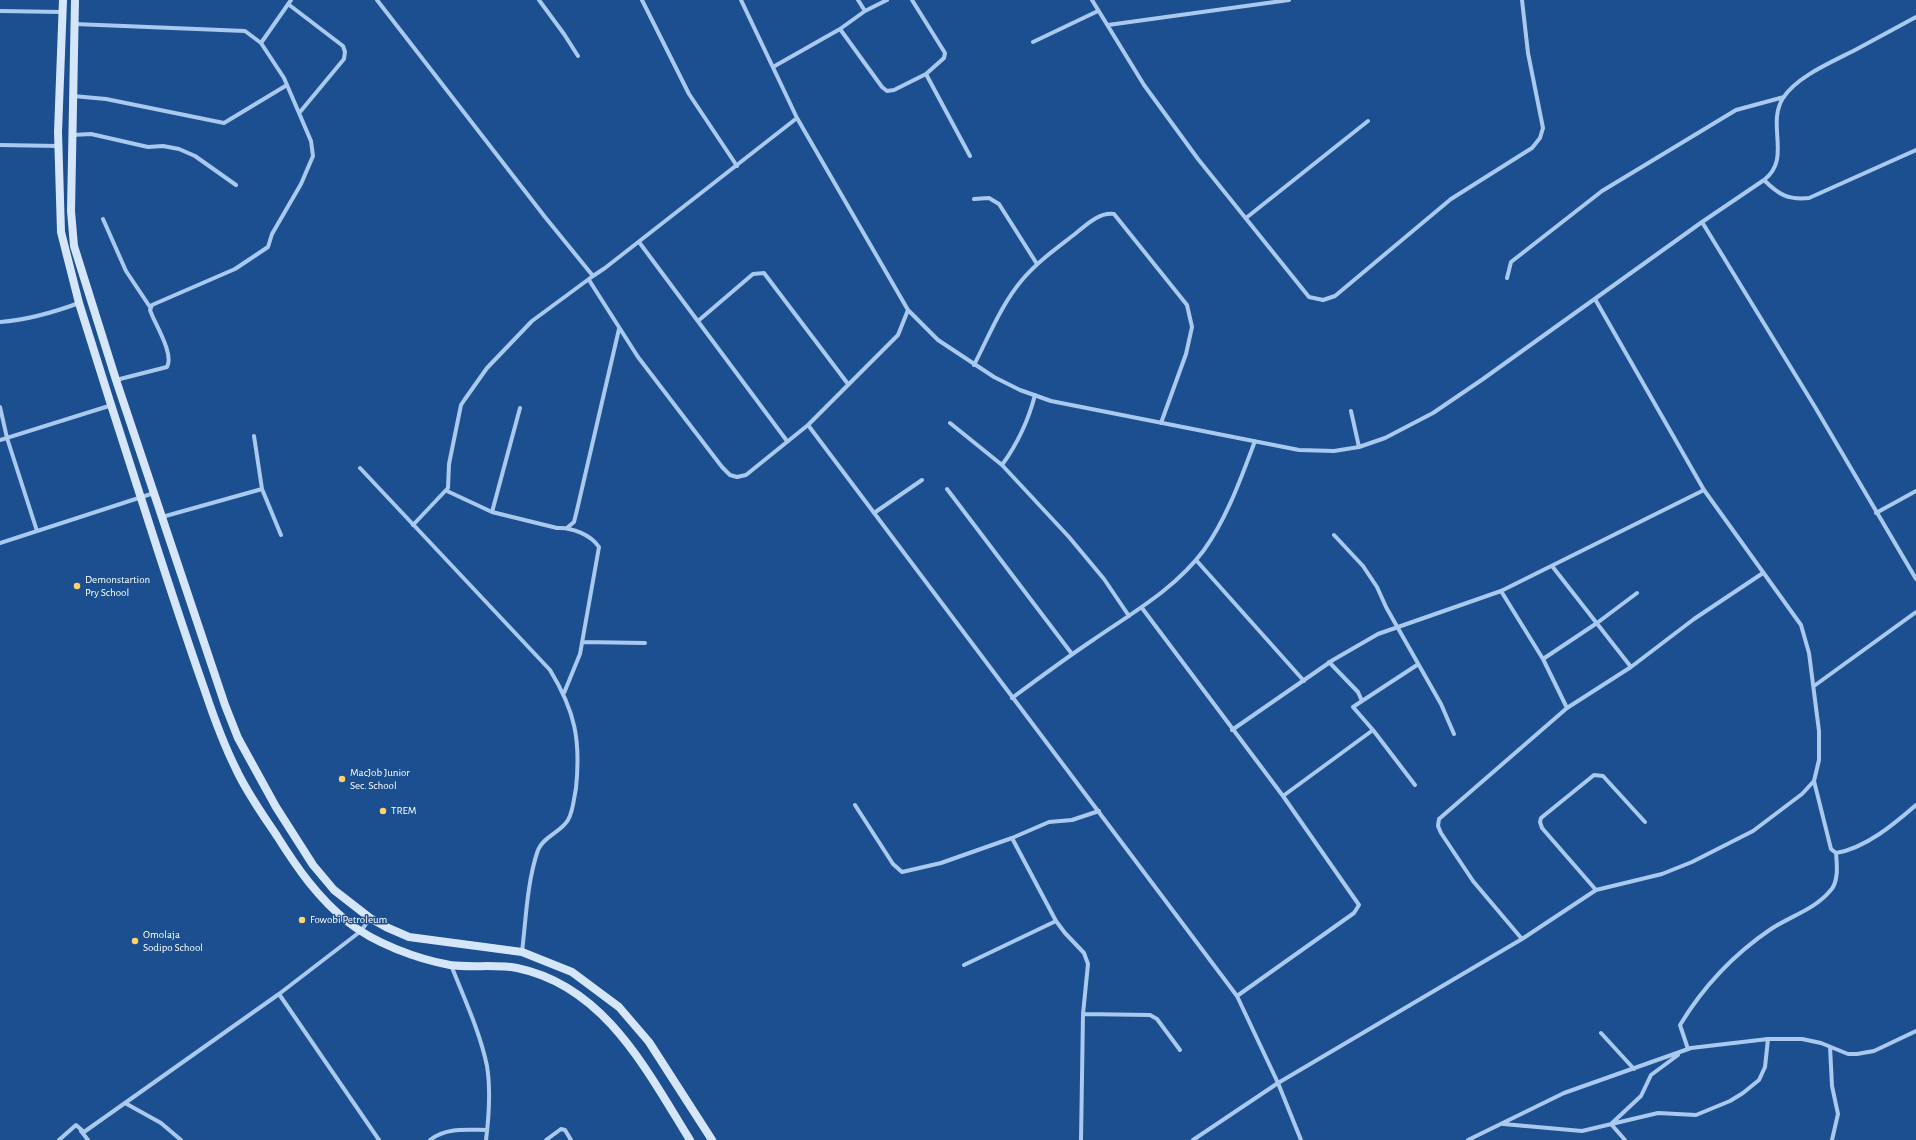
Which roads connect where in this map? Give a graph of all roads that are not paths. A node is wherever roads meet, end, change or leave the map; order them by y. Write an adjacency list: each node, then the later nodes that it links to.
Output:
1 (63, 0): 17 (main road)
2 (75, 0): 19 (main road)
3 (377, 0): 47 (street)
4 (539, 0): 24 (street)
5 (642, 0): 38 (street)
6 (741, 0): 25 (street)
7 (858, 0): 14 (street)
8 (887, 0): 14 (street)
9 (912, 0): 26 (street)
10 (1092, 0): 15 (street)
11 (1289, 0): 20 (street)
12 (1522, 0): 42 (street)
13 (289, 2): 23 (street); 30 (street)
14 (866, 11): 21 (street)
15 (1098, 11): 20 (street); 22 (street)
16 (0, 12): 17 (street)
17 (63, 12): 35 (main road)
18 (1916, 17): 29 (street)
19 (75, 24): 23 (street); 28 (main road)
20 (1108, 25): 42 (street)
21 (840, 29): 25 (street); 26 (street)
22 (1033, 42)
23 (261, 43): 27 (street)
24 (578, 56)
25 (773, 67): 31 (street)
26 (926, 74): 37 (street)
27 (287, 85): 28 (street); 30 (street)
28 (73, 96): 33 (main road)
29 (1784, 97): 39 (street); 48 (street)
30 (300, 112): 52 (street)
31 (796, 118): 38 (street); 53 (street)
32 (1368, 121): 42 (street)
33 (72, 135): 40 (street); 58 (main road)
34 (0, 145): 35 (street)
35 (59, 146): 51 (main road)
36 (1916, 150): 39 (street)
37 (970, 156)
38 (737, 166): 45 (street)
39 (1764, 180): 44 (street)
40 (236, 185)
41 (974, 200): 46 (street)
42 (1246, 218)
43 (103, 219): 52 (street)
44 (1702, 222): 50 (street); 86 (street)
45 (639, 242): 47 (street); 54 (street)
46 (1037, 264): 57 (street); 66 (street)
47 (592, 276): 49 (street)
48 (1507, 278)
49 (589, 280): 56 (street); 80 (street)
50 (1595, 299): 73 (street); 79 (street)
51 (79, 303): 55 (street); 61 (main road)
52 (150, 307): 58 (street)
53 (908, 310): 57 (street); 59 (street)
54 (698, 321): 59 (street); 71 (street)
55 (0, 322)
56 (619, 329): 71 (street); 89 (street)
57 (974, 365): 60 (street)
58 (116, 380): 82 (main road)
59 (848, 384): 67 (street)
60 (1034, 395): 66 (street); 74 (street)
61 (112, 406): 69 (street); 83 (main road)
62 (0, 407): 69 (street)
63 (520, 408): 84 (street)
64 (1351, 411): 73 (street)
65 (950, 423): 74 (street)
66 (1161, 423): 72 (street)
67 (808, 425): 71 (street); 85 (street)
68 (254, 436): 77 (street)
69 (7, 438): 70 (street); 90 (street)
70 (0, 440)
71 (787, 441)
72 (1254, 441): 73 (street); 94 (street)
73 (1359, 447)
74 (1002, 465): 102 (street)
75 (360, 468): 88 (street)
76 (922, 480): 85 (street)
77 (262, 489): 87 (street); 92 (street)
78 (947, 489): 107 (street)
79 (1704, 490): 95 (street); 96 (street)
80 (447, 491): 84 (street); 88 (street)
81 (1916, 491): 86 (street)
82 (154, 493): 83 (street); 87 (main road)
83 (141, 497): 90 (street); 133 (main road)
84 (492, 512): 89 (street)
85 (874, 513): 115 (street)
86 (1876, 513): 97 (street)
87 (162, 517): 131 (main road)
88 (413, 525): 114 (street)
89 (568, 527): 105 (street)
90 (37, 532): 93 (street)
91 (1334, 535): 104 (street)
92 (281, 536)
93 (0, 543)
94 (1196, 560): 100 (street); 112 (street)
95 (1552, 566): 98 (street); 103 (street)
96 (1763, 573): 111 (street); 113 (street)
97 (1916, 579)
98 (1501, 591): 104 (street); 108 (street)
99 (1637, 593): 103 (street)
100 (1142, 608): 102 (street); 118 (street)
101 (1916, 612): 113 (street)
102 (1128, 616): 107 (street)
103 (1597, 623): 108 (street); 111 (street)
104 (1398, 628): 109 (street); 110 (street)
105 (582, 642): 106 (street); 114 (street)
106 (645, 643)
107 (1072, 654): 115 (street)
108 (1543, 659): 117 (street)
109 (1329, 662): 112 (street); 116 (street)
110 (1417, 665): 116 (street); 120 (street)
111 (1631, 667): 117 (street)
112 (1304, 681): 118 (street)
113 (1814, 686): 121 (street)
114 (564, 694): 135 (street)
115 (1012, 698): 126 (street)
116 (1362, 701): 119 (street)
117 (1567, 708): 134 (street)
118 (1232, 730): 123 (street)
119 (1373, 730): 122 (street); 123 (street)
120 (1454, 734)
121 (1814, 781): 129 (street); 130 (street)
122 (1414, 785)
123 (1283, 796): 139 (street)
124 (855, 805): 128 (street)
125 (1916, 805): 129 (street)
126 (1099, 811): 128 (street); 139 (street)
127 (1645, 822): 130 (street)
128 (1012, 838): 132 (street)
129 (1836, 853): 145 (street)
130 (1596, 890): 134 (street)
131 (370, 918): 133 (street); 135 (main road)
132 (1056, 921): 137 (street); 140 (street)
133 (361, 931): 136 (main road); 138 (street)
134 (1522, 939): 149 (street)
135 (522, 952): 164 (main road)
136 (451, 965): 154 (street); 163 (main road)
137 (964, 965)
138 (279, 994): 150 (street); 158 (street)
139 (1237, 996): 149 (street)
140 (1083, 1014): 146 (street); 165 (street)
141 (1916, 1031): 144 (street)
142 (1602, 1033): 148 (street)
143 (1768, 1039): 144 (street); 145 (street); 152 (street)
144 (1830, 1047): 170 (street)
145 (1688, 1049): 147 (street)
146 (1180, 1050)
147 (1681, 1052): 148 (street); 152 (street)
148 (1634, 1069): 151 (street)
149 (1278, 1083): 166 (street); 167 (street)
150 (125, 1103): 153 (street); 157 (street)
151 (1503, 1124): 152 (street); 168 (street)
152 (1611, 1124): 169 (street)
153 (76, 1125): 155 (street); 156 (street)
154 (487, 1130): 159 (street); 160 (street)
155 (59, 1140)
156 (88, 1140)
157 (181, 1140)
158 (379, 1140)
159 (430, 1140)
160 (486, 1140)
161 (546, 1140): 162 (street)
162 (571, 1140)
163 (690, 1140)
164 (712, 1140)
165 (1081, 1140)
166 (1193, 1140)
167 (1301, 1140)
168 (1468, 1140)
169 (1625, 1140)
170 (1832, 1140)

